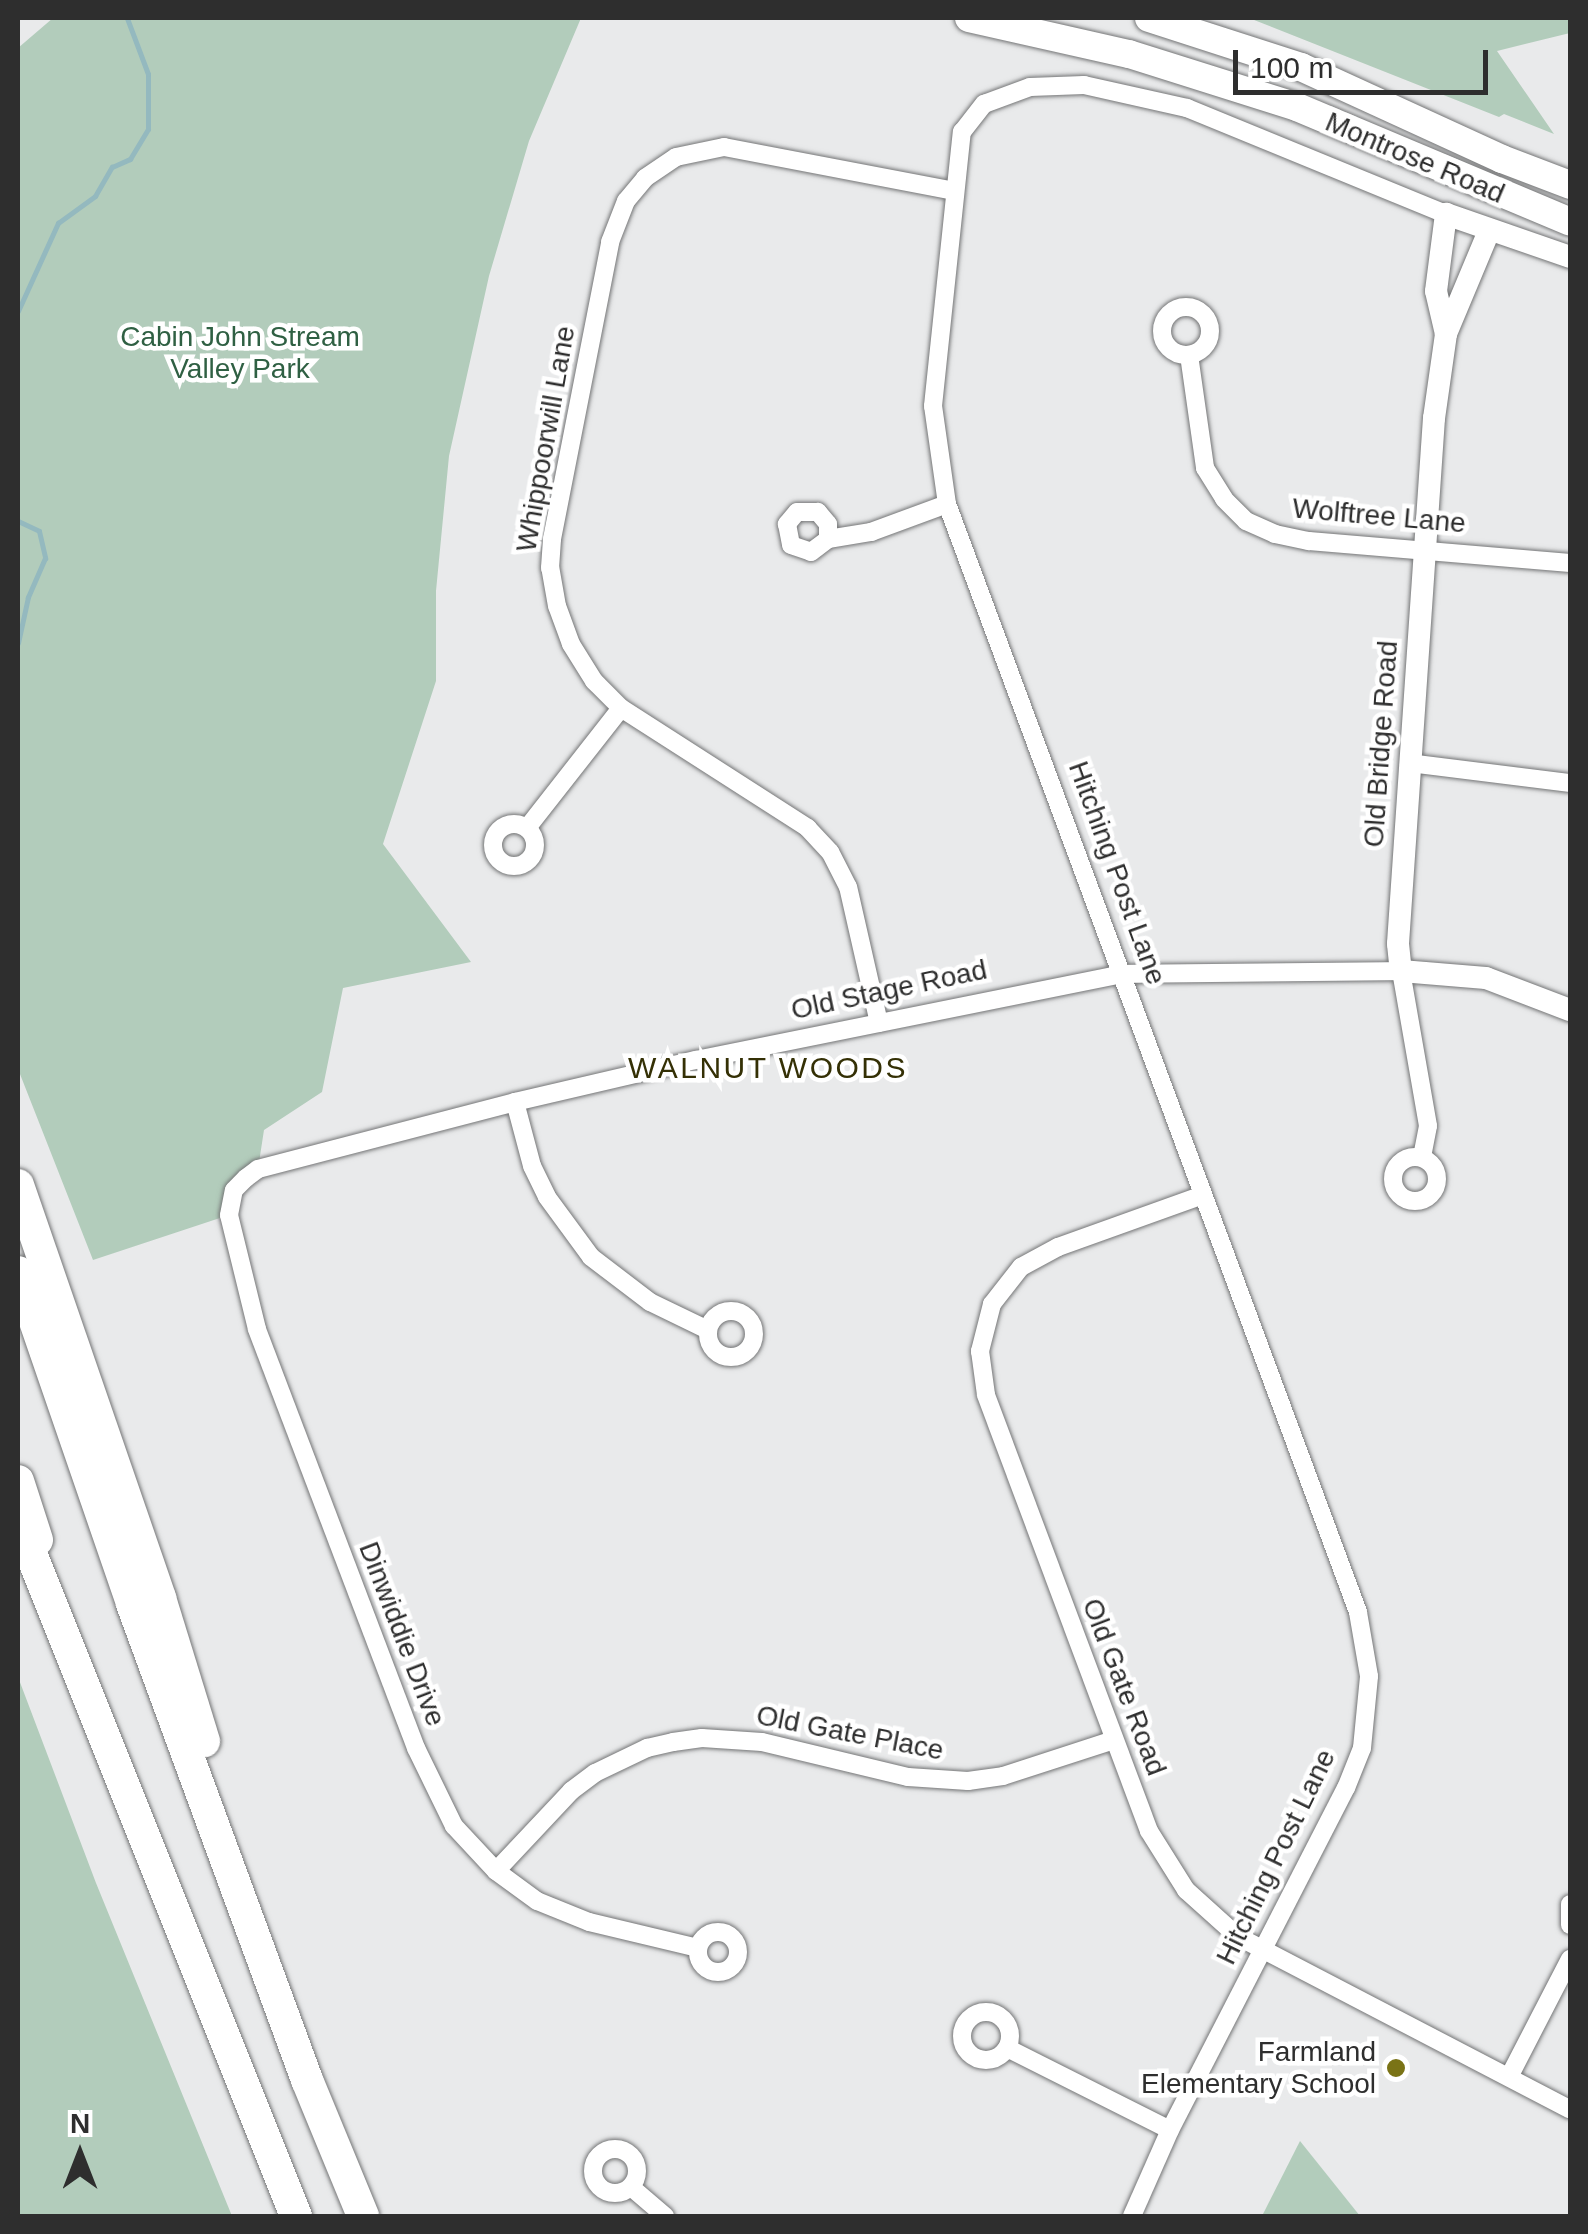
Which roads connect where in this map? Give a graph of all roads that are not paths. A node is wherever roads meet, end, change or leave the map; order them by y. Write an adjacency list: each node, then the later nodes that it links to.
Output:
1 (969, 18): 6 (main road, Montrose Road)
2 (1148, 18): 3 (main road, Montrose Road)
3 (1570, 185)
4 (954, 192): 5 (street, Hitching Post Lane); 11 (street, Hitching Post Lane); 15 (street, Whippoorwill Lane)
5 (1446, 214): 7 (street, Hitching Post Lane); 9 (street, Old Bridge Road)
6 (1570, 222)
7 (1489, 232): 8 (street, Hitching Post Lane); 9 (street, Old Bridge Road)
8 (1570, 257)
9 (1446, 334): 13 (street, Old Bridge Road)
10 (1189, 355): 13 (street, Wolftree Lane)
11 (947, 504): 12 (street); 20 (street, Hitching Post Lane)
12 (828, 538)
13 (1424, 549): 14 (street, Wolftree Lane); 16 (street, Old Bridge Road)
14 (1570, 562)
15 (621, 708): 18 (street); 22 (street, Whippoorwill Lane)
16 (1409, 763): 17 (street); 19 (street, Old Bridge Road)
17 (1570, 783)
18 (527, 828)
19 (1401, 971): 20 (street, Old Stage Road); 21 (street, Old Stage Road); 24 (street, Old Bridge Road)
20 (1122, 974): 22 (street, Old Stage Road); 27 (street, Hitching Post Lane)
21 (1570, 1010)
22 (879, 1023): 23 (street, Old Stage Road)
23 (515, 1102): 26 (street, Old Stage Road); 29 (street)
24 (1422, 1157)
25 (18, 1185): 42 (highway)
26 (234, 1190): 34 (street, Dinwiddie Drive)
27 (1203, 1194): 33 (street, Old Gate Road); 38 (street, Hitching Post Lane)
28 (18, 1272): 42 (highway)
29 (708, 1330)
30 (18, 1482): 32 (highway)
31 (18, 1522): 32 (highway)
32 (98, 1720): 46 (highway)
33 (1114, 1740): 34 (street, Old Gate Place); 38 (street, Old Gate Road)
34 (496, 1871): 37 (street, Dinwiddie Drive)
35 (1570, 1904): 36 (street)
36 (1570, 1924)
37 (698, 1948)
38 (1264, 1952): 41 (street, Old Gate Road); 44 (street, Hitching Post Lane)
39 (1570, 1959): 41 (street)
40 (1007, 2048): 44 (street)
41 (1509, 2077): 43 (street, Old Gate Road)
42 (307, 2080): 47 (highway)
43 (1570, 2109)
44 (1170, 2130): 49 (street, Hitching Post Lane)
45 (631, 2187): 48 (street)
46 (296, 2216)
47 (363, 2216)
48 (665, 2216)
49 (1132, 2216)

